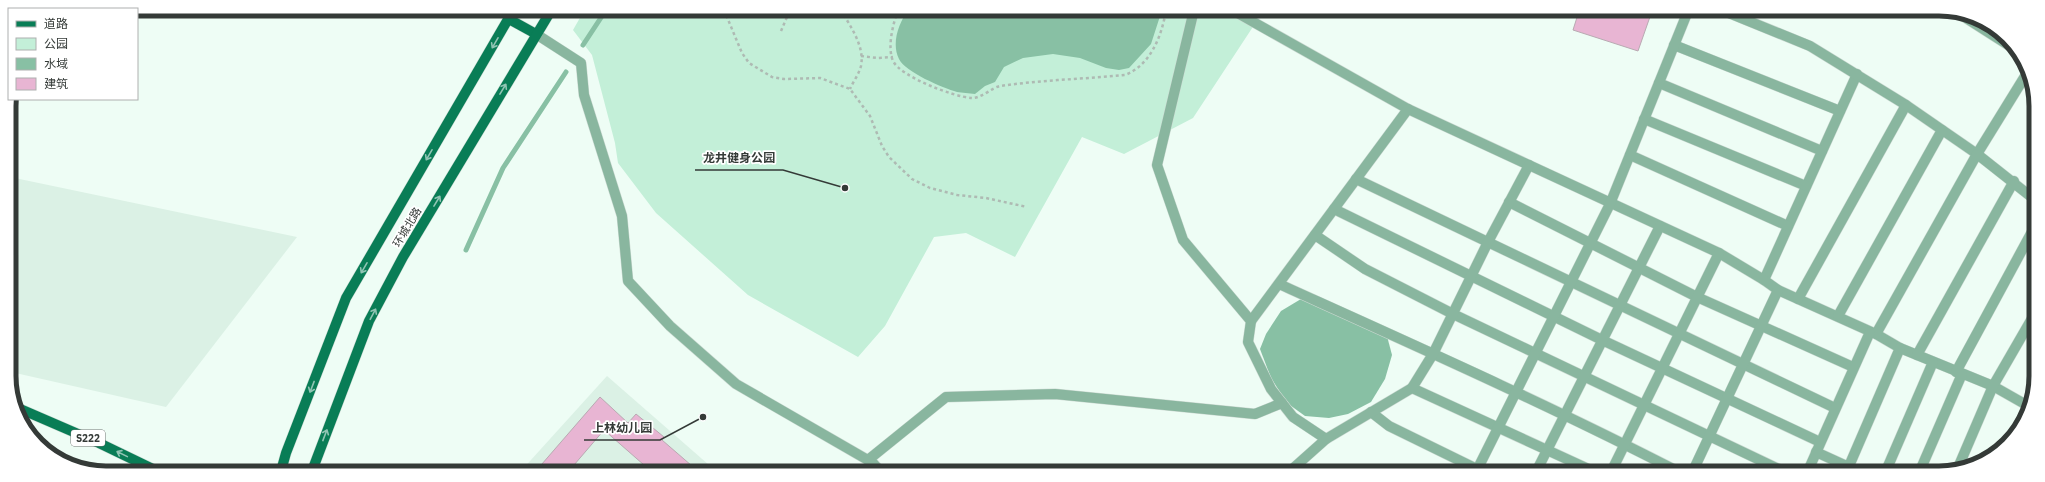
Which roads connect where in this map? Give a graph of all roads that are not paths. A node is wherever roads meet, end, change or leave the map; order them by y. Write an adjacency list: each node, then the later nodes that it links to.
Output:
1 (510, 16): 7 (main road, 环城北路)
2 (548, 16): 9 (main road, 环城北路)
3 (1193, 16): 50 (street)
4 (1243, 16): 16 (street)
5 (1686, 16): 11 (street)
6 (1736, 16): 12 (street)
7 (509, 19): 9 (main road); 86 (main road, 环城北路, one-way to 86)
8 (1976, 24): 10 (street)
9 (536, 34): 83 (street); 87 (main road, 环城北路, one-way to 9)
10 (2000, 40)
11 (1674, 45): 14 (street); 17 (street)
12 (1857, 74): 15 (street); 17 (street)
13 (2024, 78): 21 (street)
14 (1659, 83): 18 (street); 20 (street)
15 (1906, 106): 19 (street); 45 (street)
16 (1408, 109): 23 (street); 24 (street)
17 (1840, 111): 20 (street)
18 (1644, 119): 22 (street); 26 (street)
19 (1942, 130): 21 (street); 49 (street)
20 (1822, 151): 26 (street)
21 (1976, 154): 25 (street); 53 (street)
22 (1630, 155): 29 (street); 32 (street)
23 (1529, 165): 28 (street); 29 (street)
24 (1356, 179): 30 (street); 35 (street)
25 (2014, 182): 27 (street); 59 (street)
26 (1806, 186): 32 (street)
27 (2029, 195)
28 (1509, 202): 35 (street); 36 (street)
29 (1610, 204): 31 (street); 36 (street)
30 (1334, 209): 33 (street); 39 (street)
31 (1660, 226): 37 (street); 38 (street)
32 (1788, 226): 40 (street)
33 (1315, 235): 42 (street); 47 (street)
34 (2029, 238): 64 (street)
35 (1488, 242): 39 (street); 41 (street)
36 (1590, 244): 38 (street); 41 (street)
37 (1719, 253): 40 (street); 44 (street)
38 (1638, 269): 44 (street); 46 (street)
39 (1472, 276): 47 (street); 48 (street)
40 (1764, 280): 43 (street)
41 (1571, 282): 46 (street); 48 (street)
42 (1279, 284): 50 (street); 58 (street)
43 (1778, 290): 45 (street); 52 (street)
44 (1697, 297): 52 (street); 54 (street)
45 (1798, 299): 49 (street)
46 (1619, 305): 54 (street); 55 (street)
47 (1453, 314): 57 (street); 58 (street)
48 (1554, 316): 55 (street); 57 (street)
49 (1838, 316): 53 (street)
50 (1252, 321): 70 (street)
51 (2029, 323): 66 (street)
52 (1760, 326): 61 (street); 62 (street)
53 (1873, 333): 56 (street); 62 (street)
54 (1679, 334): 61 (street); 63 (street)
55 (1602, 340): 63 (street); 65 (street)
56 (1900, 348): 59 (street); 100 (street)
57 (1536, 353): 65 (street); 68 (street)
58 (1433, 354): 67 (street); 68 (street)
59 (1917, 355): 60 (street)
60 (1933, 362): 64 (street); 101 (street)
61 (1742, 364): 69 (street); 73 (street)
62 (1853, 367): 73 (street)
63 (1662, 369): 69 (street); 72 (street)
64 (1959, 373): 66 (street); 102 (street)
65 (1584, 375): 72 (street); 76 (street)
66 (1992, 386): 71 (street); 84 (street)
67 (1412, 388): 75 (street); 77 (street)
68 (1516, 393): 76 (street); 77 (street)
69 (1726, 398): 78 (street); 81 (street)
70 (1282, 403): 79 (street); 83 (street)
71 (2024, 404)
72 (1644, 405): 78 (street); 80 (street)
73 (1835, 408): 81 (street)
74 (23, 410): 85 (main road, S222, one-way to 74)
75 (1371, 412): 79 (street); 90 (street)
76 (1564, 415): 80 (street); 82 (street)
77 (1499, 427): 82 (street); 91 (street)
78 (1709, 436): 96 (street); 97 (street)
79 (1326, 439): 89 (street)
80 (1625, 444): 94 (street); 95 (street)
81 (1818, 447): 98 (street); 99 (street)
82 (1548, 449): 92 (street); 93 (street)
83 (868, 460): 88 (street)
84 (1961, 463)
85 (147, 466)
86 (282, 466)
87 (314, 466)
88 (875, 466)
89 (1296, 466)
90 (1469, 466)
91 (1481, 466)
92 (1539, 466)
93 (1583, 466)
94 (1614, 466)
95 (1668, 466)
96 (1695, 466)
97 (1772, 466)
98 (1810, 466)
99 (1842, 466)
100 (1849, 466)
101 (1888, 466)
102 (1921, 466)

